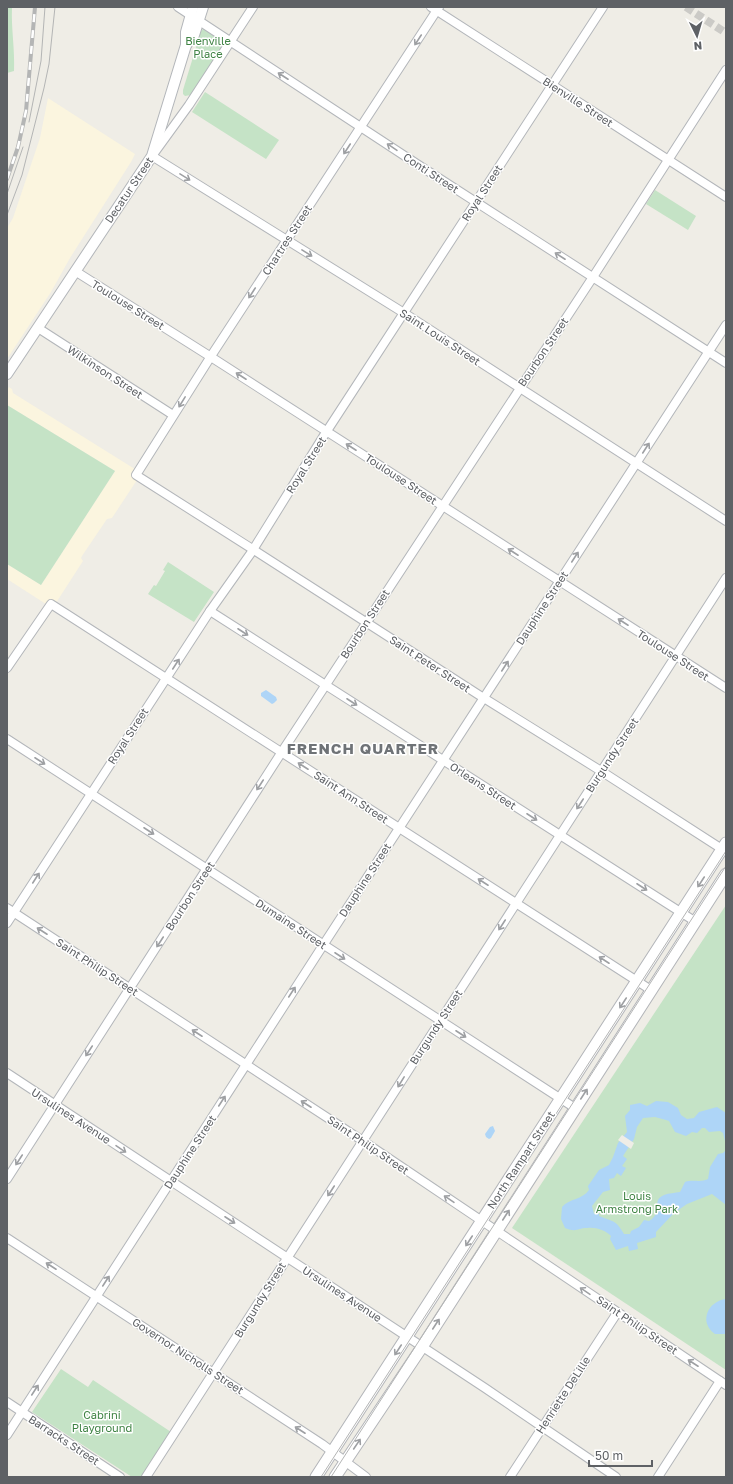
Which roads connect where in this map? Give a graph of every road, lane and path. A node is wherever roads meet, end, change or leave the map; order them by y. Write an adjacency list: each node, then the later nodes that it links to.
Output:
1 (178, 7): 6 (street, Conti Street)
2 (203, 7): 6 (street)
3 (253, 7): 7 (street, Decatur Street)
4 (603, 7): 9 (street, Royal Street)
5 (435, 8): 9 (street, Bienville Street); 10 (street, Chartres Street, one-way to 10)
6 (194, 14): 7 (street, Conti Street); 11 (street)
7 (230, 41): 10 (street, Conti Street, one-way to 7); 11 (street, Decatur Street)
8 (726, 70): 12 (street, Bourbon Street)
9 (552, 85): 12 (street, Bienville Street); 14 (street, Royal Street)
10 (361, 126): 14 (street, Conti Street, one-way to 10); 15 (street, Chartres Street, one-way to 15)
11 (152, 156): 15 (street, Saint Louis Street, one-way to 15); 16 (street, Decatur Street)
12 (668, 160): 13 (street, Bienville Street); 17 (street, Bourbon Street)
13 (726, 197)
14 (476, 202): 17 (street, Conti Street, one-way to 14); 18 (street, Royal Street)
15 (287, 240): 18 (street, Saint Louis Street, one-way to 18); 22 (street, Chartres Street, one-way to 22)
16 (75, 271): 20 (street, Decatur Street); 22 (street, Toulouse Street)
17 (593, 277): 21 (street, Conti Street); 25 (street, Bourbon Street)
18 (404, 313): 25 (street, Saint Louis Street); 27 (street, Royal Street)
19 (726, 325): 21 (street, Dauphine Street)
20 (38, 328): 24 (street, Decatur Street); 26 (street, Wilkinson Street)
21 (709, 352): 23 (street, Conti Street); 28 (street, Dauphine Street, one-way to 21)
22 (210, 357): 26 (street, Chartres Street, one-way to 26); 27 (street, Toulouse Street, one-way to 22)
23 (726, 363)
24 (7, 374)
25 (519, 388): 28 (street, Saint Louis Street); 30 (street, Bourbon Street)
26 (173, 415): 29 (street, Chartres Street)
27 (327, 431): 30 (street, Toulouse Street, one-way to 27); 32 (street, Royal Street)
28 (636, 463): 31 (street, Saint Louis Street); 34 (street, Dauphine Street, one-way to 28)
29 (136, 475): 32 (street, Saint Peter Street)
30 (442, 506): 34 (street, Toulouse Street, one-way to 30); 36 (street, Bourbon Street)
31 (726, 521)
32 (253, 549): 35 (street, Royal Street); 36 (street, Saint Peter Street)
33 (726, 578): 37 (street, Burgundy Street)
34 (560, 581): 37 (street, Toulouse Street, one-way to 34); 42 (street, Dauphine Street, one-way to 34)
35 (210, 611): 39 (street, Royal Street, one-way to 35); 40 (street, Orleans Street, one-way to 40)
36 (366, 623): 40 (street, Bourbon Street); 42 (street, Saint Peter Street)
37 (676, 656): 41 (street, Toulouse Street); 46 (street, Burgundy Street)
38 (8, 664): 39 (street, Saint Ann Street)
39 (166, 678): 44 (street, Saint Ann Street); 47 (street, Royal Street)
40 (326, 685): 44 (street, Bourbon Street); 45 (street, Orleans Street, one-way to 45)
41 (726, 688)
42 (483, 698): 45 (street, Dauphine Street); 46 (street, Saint Peter Street)
43 (7, 739): 47 (street, Dumaine Street, one-way to 47)
44 (282, 753): 48 (street, Saint Ann Street, one-way to 44); 51 (street, Bourbon Street, one-way to 51)
45 (443, 760): 48 (street, Dauphine Street); 49 (street, Orleans Street, one-way to 49)
46 (601, 771): 49 (street, Burgundy Street, one-way to 49); 50 (street, Saint Peter Street)
47 (91, 794): 51 (street, Dumaine Street, one-way to 51); 54 (street, Royal Street, one-way to 47)
48 (399, 828): 53 (street, Saint Ann Street, one-way to 48); 58 (street, Dauphine Street)
49 (560, 835): 53 (street, Burgundy Street); 55 (street, Orleans Street, one-way to 55)
50 (725, 848): 55 (main road, North Rampart Street, one-way to 55)
51 (207, 868): 58 (street, Dumaine Street); 60 (street, Bourbon Street, one-way to 60)
52 (726, 874): 57 (main road, North Rampart Street)
53 (516, 903): 59 (street, Saint Ann Street, one-way to 53); 62 (street, Burgundy Street, one-way to 62)
54 (10, 910): 56 (street, Royal Street); 60 (street, Saint Philip Street, one-way to 54)
55 (681, 912): 57 (street, Orleans Street); 59 (main road, North Rampart Street)
56 (7, 922)
57 (696, 922): 61 (main road, North Rampart Street)
58 (323, 945): 62 (street, Dumaine Street, one-way to 62); 63 (street, Dauphine Street, one-way to 58)
59 (637, 981): 61 (street, Saint Ann Street); 65 (main road, North Rampart Street, one-way to 65)
60 (130, 989): 63 (street, Saint Philip Street, one-way to 60); 66 (street, Bourbon Street, one-way to 66)
61 (651, 990): 67 (main road, North Rampart Street, one-way to 61)
62 (440, 1020): 65 (street, Dumaine Street, one-way to 65); 68 (street, Burgundy Street, one-way to 68)
63 (246, 1064): 68 (street, Saint Philip Street, one-way to 63); 70 (street, Dauphine Street, one-way to 63)
64 (7, 1073): 66 (street, Ursulines Avenue)
65 (561, 1099): 67 (street, Dumaine Street); 71 (main road, North Rampart Street)
66 (55, 1105): 69 (street, Bourbon Street, one-way to 69); 70 (street, Ursulines Avenue, one-way to 70)
67 (575, 1108): 72 (main road, North Rampart Street, one-way to 67)
68 (363, 1141): 71 (street, Saint Philip Street, one-way to 68); 74 (street, Burgundy Street, one-way to 74)
69 (7, 1178)
70 (171, 1181): 74 (street, Ursulines Avenue, one-way to 74); 75 (street, Dauphine Street, one-way to 70)
71 (482, 1221): 72 (street, Saint Philip Street); 77 (main road, North Rampart Street, one-way to 77)
72 (496, 1230): 76 (street, Saint Philip Street, one-way to 72); 78 (main road, North Rampart Street, one-way to 72)
73 (7, 1238): 75 (street, Governor Nicholls Street, one-way to 73)
74 (287, 1258): 77 (street, Ursulines Avenue); 79 (street, Burgundy Street)
75 (97, 1296): 79 (street, Governor Nicholls Street); 82 (street, Dauphine Street, one-way to 75)
76 (617, 1313): 80 (street, Saint Philip Street, one-way to 76); 83 (street, Henriette DeLille)
77 (406, 1337): 78 (street, Ursulines Avenue); 85 (main road, North Rampart Street, one-way to 85)
78 (422, 1347): 83 (street, Ursulines Avenue); 86 (main road, North Rampart Street, one-way to 78)
79 (214, 1373): 85 (street, Governor Nicholls Street, one-way to 79); 88 (street, Burgundy Street)
80 (723, 1383): 94 (street)
81 (7, 1402): 82 (street, Barracks Street)
82 (22, 1412): 84 (street, Dauphine Street); 87 (street, Barracks Street)
83 (542, 1427): 92 (street, Henriette DeLille); 93 (street, Ursulines Avenue)
84 (7, 1435)
85 (332, 1452): 86 (street, Governor Nicholls Street); 89 (main road, North Rampart Street)
86 (345, 1462): 90 (main road, North Rampart Street); 91 (street, Governor Nicholls Street)
87 (120, 1477)
88 (146, 1477)
89 (316, 1477)
90 (335, 1477)
91 (366, 1477)
92 (510, 1477)
93 (616, 1477)
94 (658, 1477)

